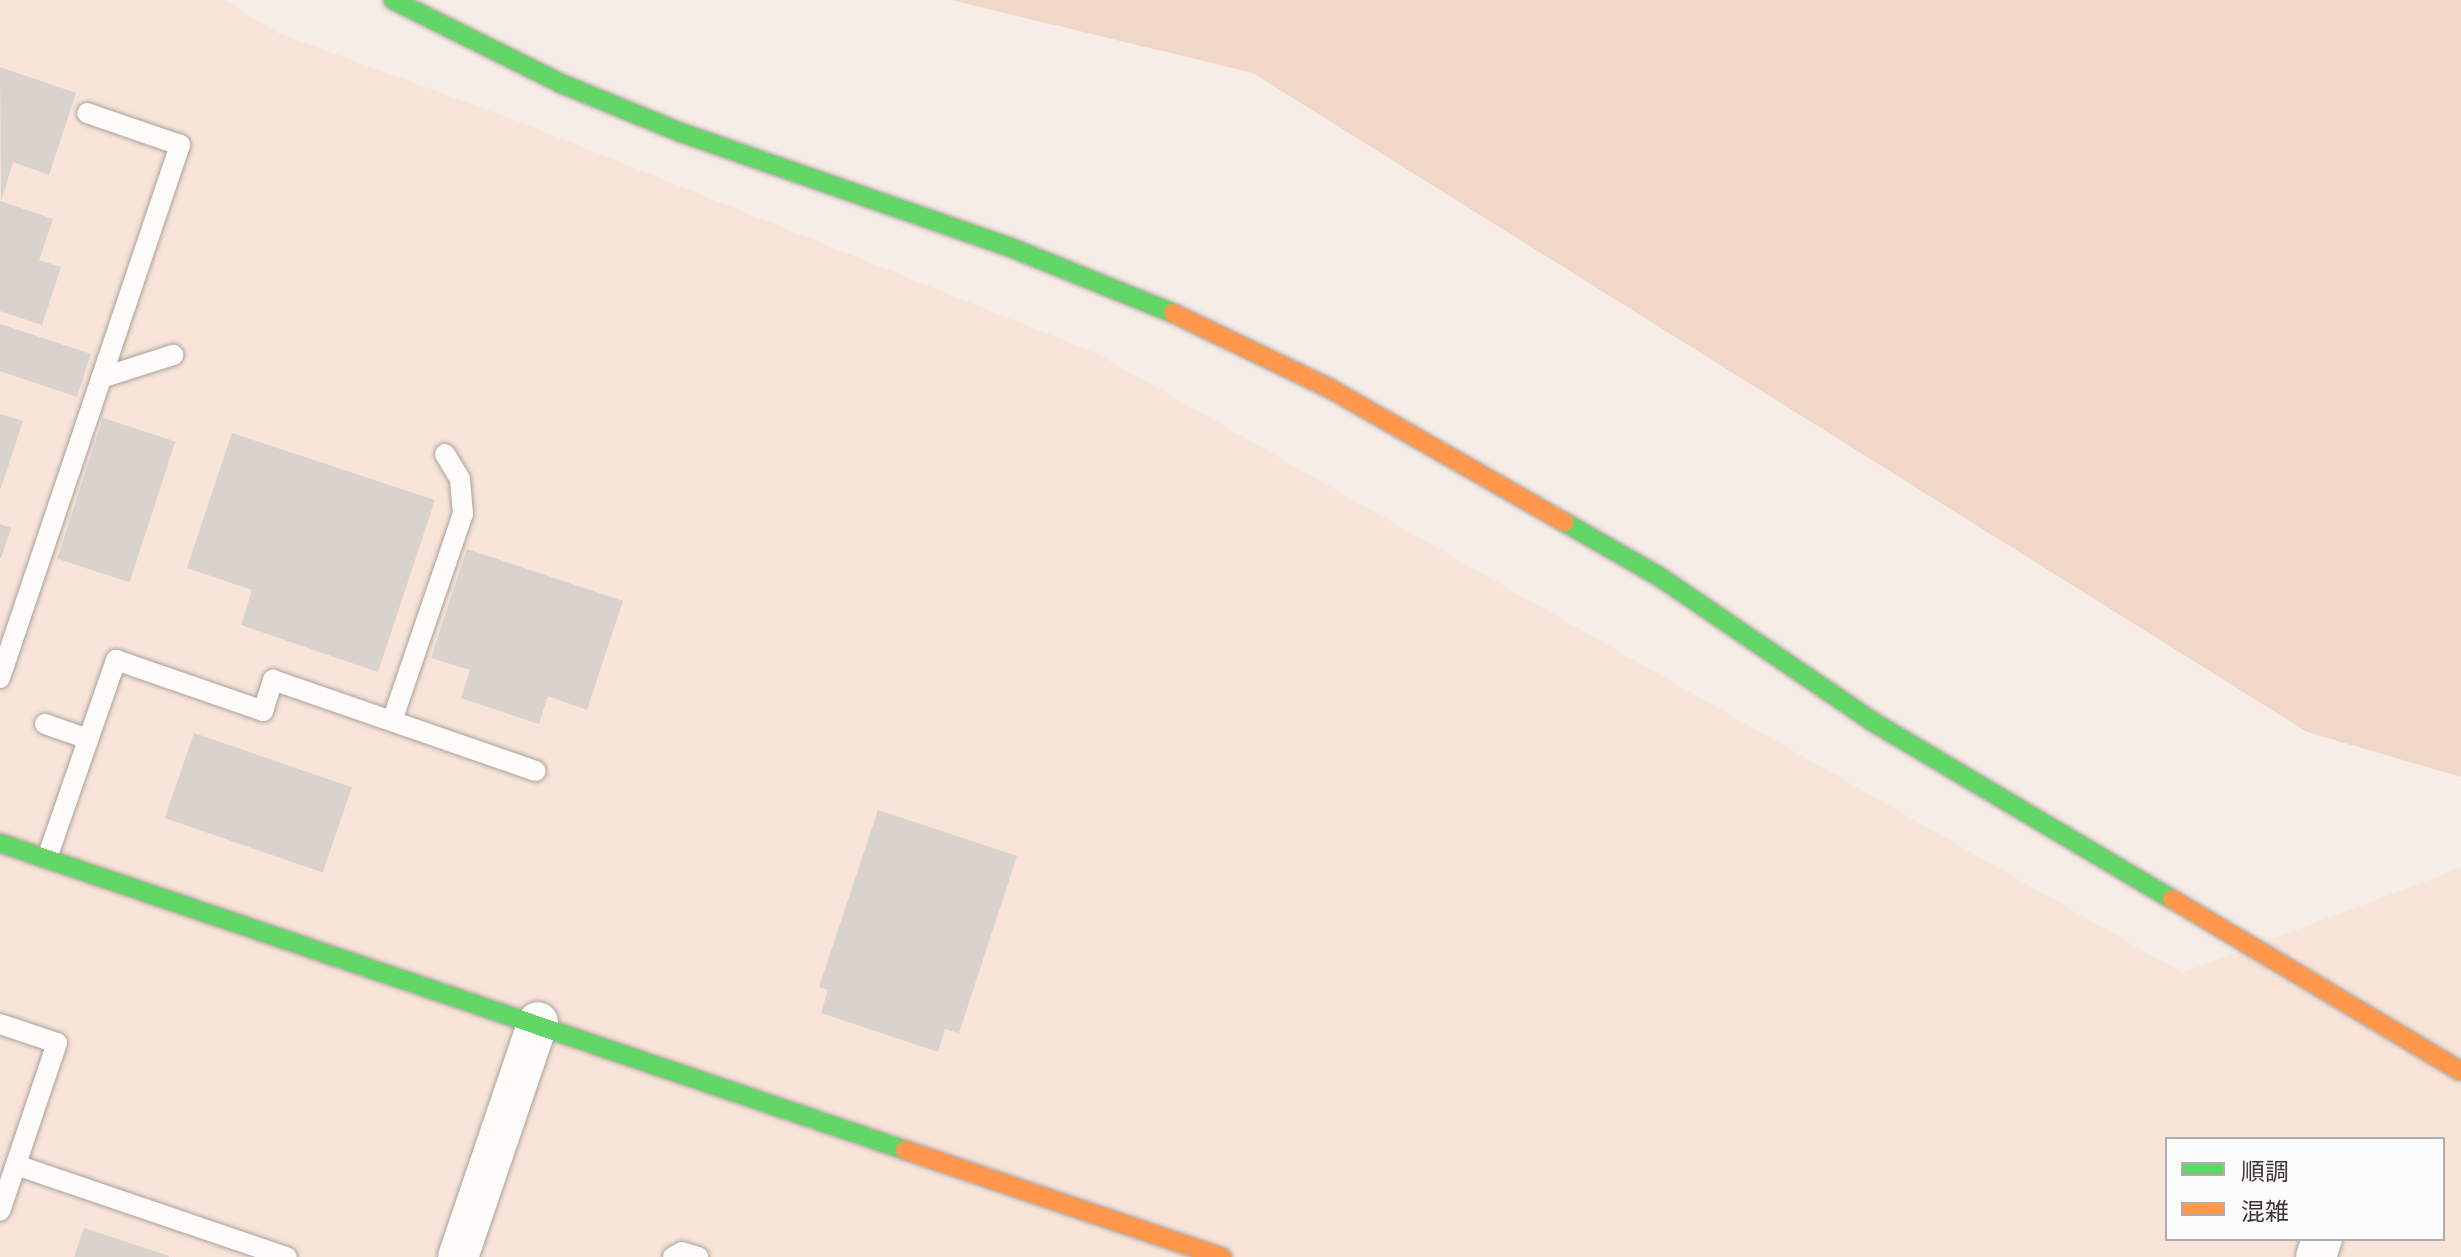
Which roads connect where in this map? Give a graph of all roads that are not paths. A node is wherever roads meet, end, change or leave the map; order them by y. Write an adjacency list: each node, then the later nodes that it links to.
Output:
1 (393, 0): 15 (street)
2 (87, 113): 4 (lane)
3 (173, 355): 4 (lane)
4 (101, 378): 6 (lane)
5 (445, 454): 7 (lane)
6 (0, 678)
7 (392, 721): 9 (lane); 10 (lane)
8 (45, 724): 9 (lane)
9 (88, 739): 12 (lane)
10 (536, 771)
11 (0, 843): 12 (street)
12 (47, 858): 13 (street)
13 (538, 1022): 19 (street); 22 (street)
14 (0, 1024): 16 (lane)
15 (2461, 1071)
16 (16, 1165): 17 (lane); 18 (lane)
17 (0, 1211)
18 (287, 1257)
19 (458, 1257)
20 (673, 1257): 21 (lane)
21 (698, 1257)
22 (1222, 1257)

